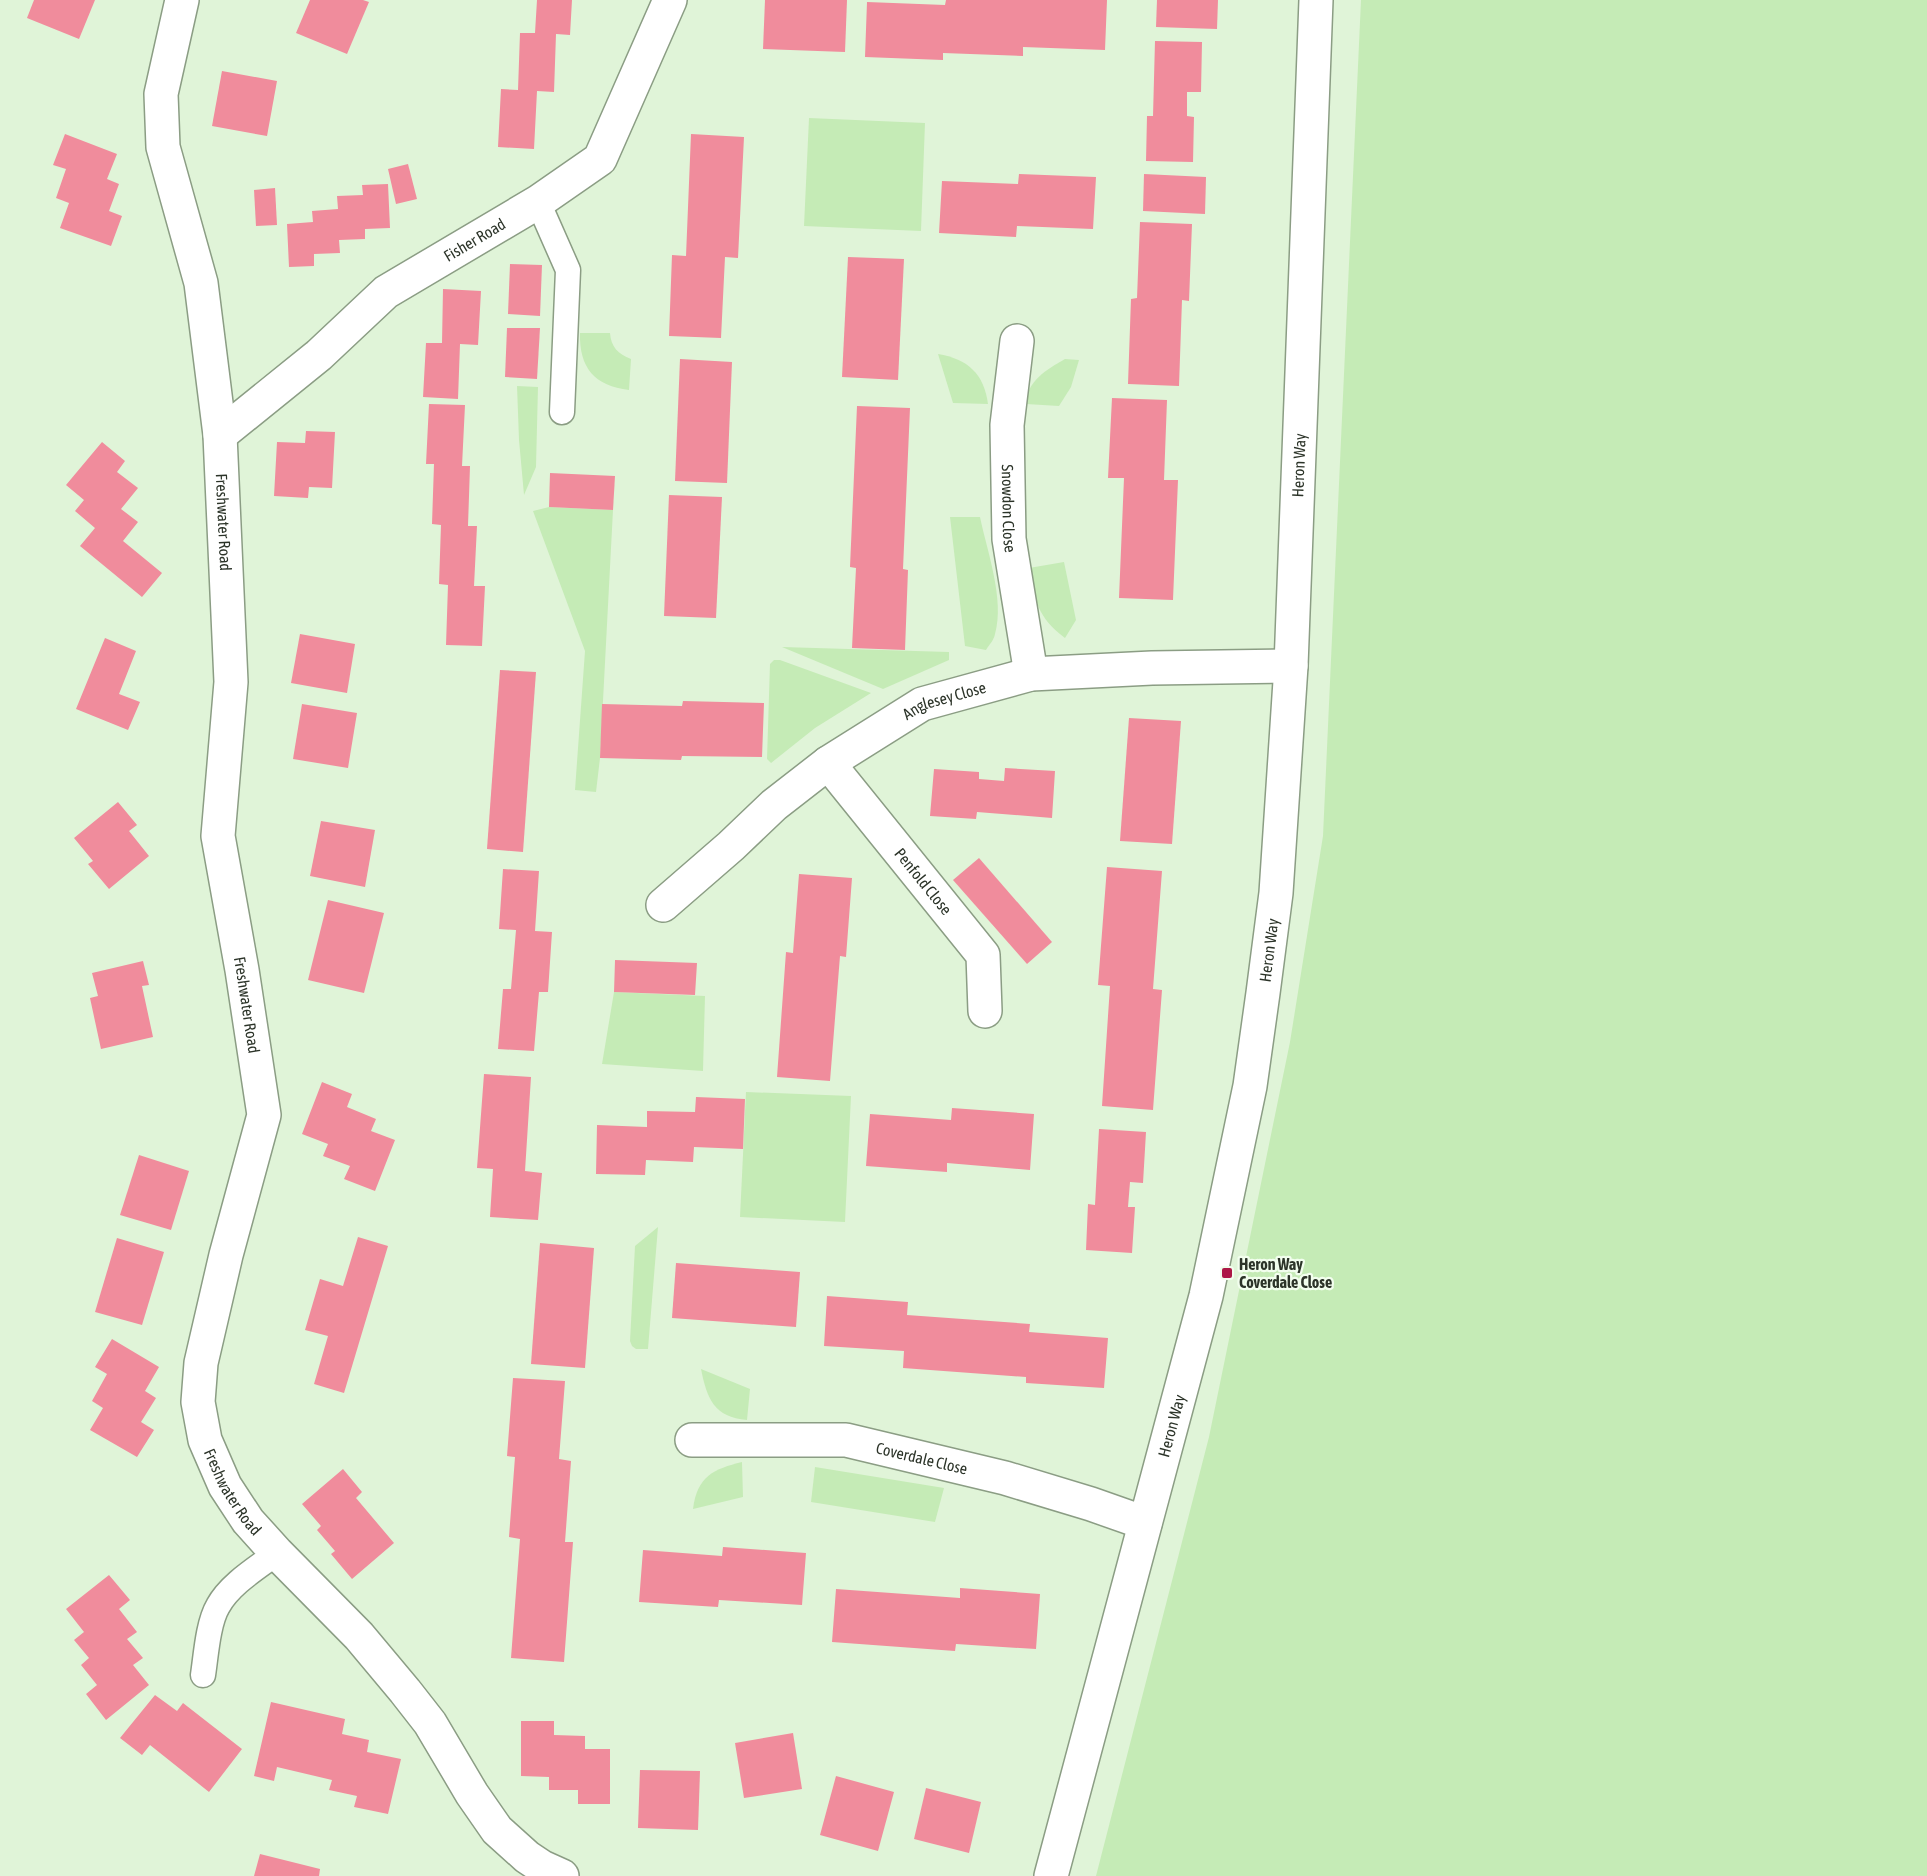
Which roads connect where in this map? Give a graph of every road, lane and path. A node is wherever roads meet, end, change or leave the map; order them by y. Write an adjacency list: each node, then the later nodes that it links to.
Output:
1 (182, 0): 7 (street, Freshwater Road)
2 (670, 0): 4 (street, Fisher Road)
3 (1316, 0): 8 (street, Heron Way)
4 (538, 202): 6 (lane); 7 (street, Fisher Road)
5 (1017, 341): 9 (street, Snowdon Close)
6 (562, 412)
7 (220, 435): 15 (street, Freshwater Road)
8 (1291, 666): 9 (street, Anglesey Close); 14 (street, Heron Way)
9 (1031, 674): 10 (street, Anglesey Close)
10 (828, 763): 11 (street, Anglesey Close); 12 (street, Penfold Close)
11 (663, 905)
12 (985, 1011)
13 (692, 1440): 14 (street, Coverdale Close)
14 (1145, 1523): 18 (street, Heron Way)
15 (277, 1553): 16 (lane); 17 (street, Freshwater Road)
16 (202, 1675)
17 (562, 1876)
18 (1051, 1876)

